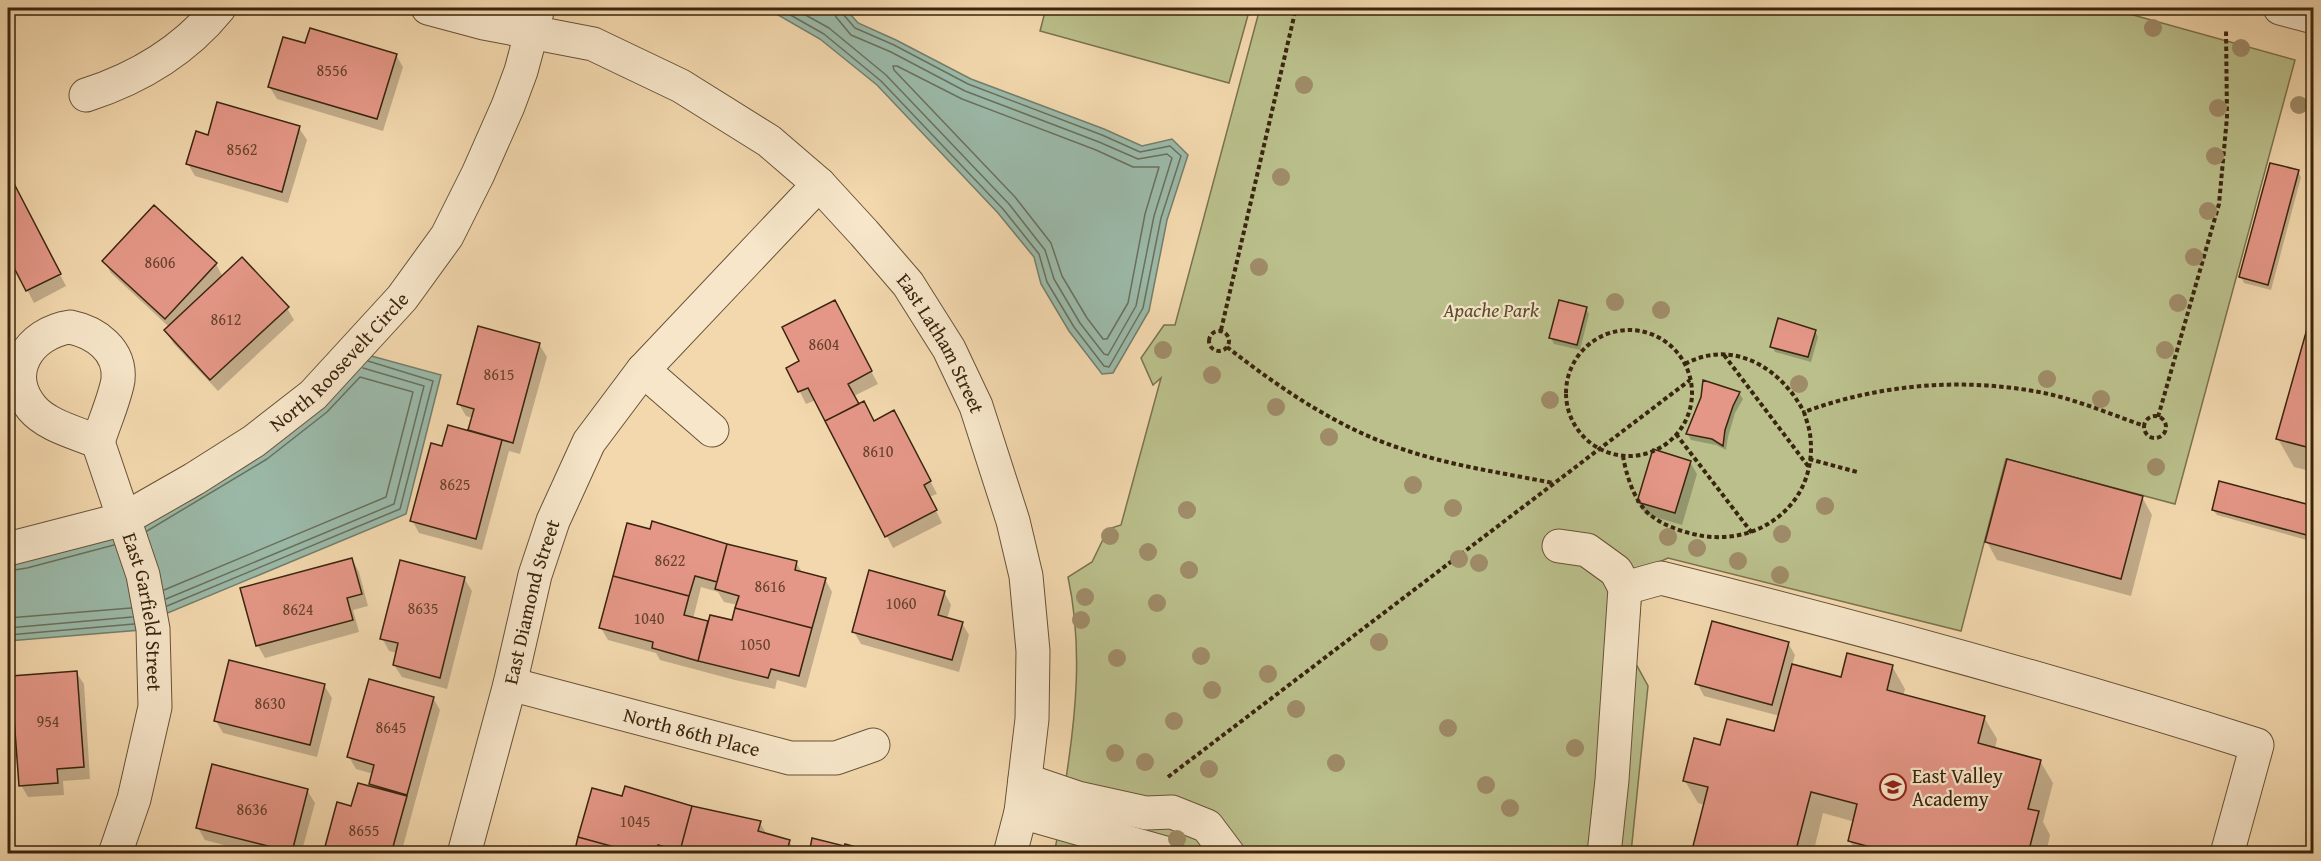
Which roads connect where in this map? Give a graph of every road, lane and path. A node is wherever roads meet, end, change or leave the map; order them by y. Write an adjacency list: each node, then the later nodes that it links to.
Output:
1 (219, 8): 8 (street)
2 (428, 8): 6 (street, East Latham Street)
3 (1296, 8): 10 (path)
4 (2280, 8): 5 (street)
5 (2313, 17)
6 (535, 20): 9 (street, East Latham Street); 28 (street, North Roosevelt Circle)
7 (2226, 29): 17 (path)
8 (86, 95)
9 (819, 184): 14 (street, East Diamond Street); 36 (street, East Latham Street)
10 (1221, 330): 11 (path); 11 (path)
11 (1227, 347): 27 (path)
12 (1724, 355): 13 (path); 16 (path); 25 (path)
13 (1685, 364): 15 (path); 22 (path)
14 (643, 370): 19 (street); 33 (street, East Diamond Street)
15 (1690, 380): 20 (path); 22 (path)
16 (1804, 412): 18 (path); 24 (path)
17 (2158, 417): 18 (path); 18 (path)
18 (2145, 426)
19 (712, 430)
20 (1676, 434): 23 (path); 29 (path)
21 (98, 442): 28 (street, East Garfield Street)
22 (1599, 448): 23 (path); 27 (path)
23 (1623, 456): 29 (path)
24 (1809, 459): 25 (path); 26 (path)
25 (1808, 466): 29 (path)
26 (1857, 472)
27 (1552, 483): 35 (path)
28 (124, 519): 31 (street, North Roosevelt Circle); 38 (street, East Garfield Street)
29 (1752, 533)
30 (1559, 546): 32 (street)
31 (8, 549)
32 (1625, 588): 43 (street); 44 (street)
33 (510, 684): 34 (street, North 86th Place); 39 (street, East Diamond Street)
34 (873, 745)
35 (1165, 779)
36 (1025, 780): 37 (street, East Latham Street); 42 (street)
37 (1021, 812): 40 (street, East Latham Street); 41 (street)
38 (115, 854)
39 (464, 854)
40 (1010, 854)
41 (1169, 854)
42 (1228, 854)
43 (1605, 854)
44 (2227, 854)

